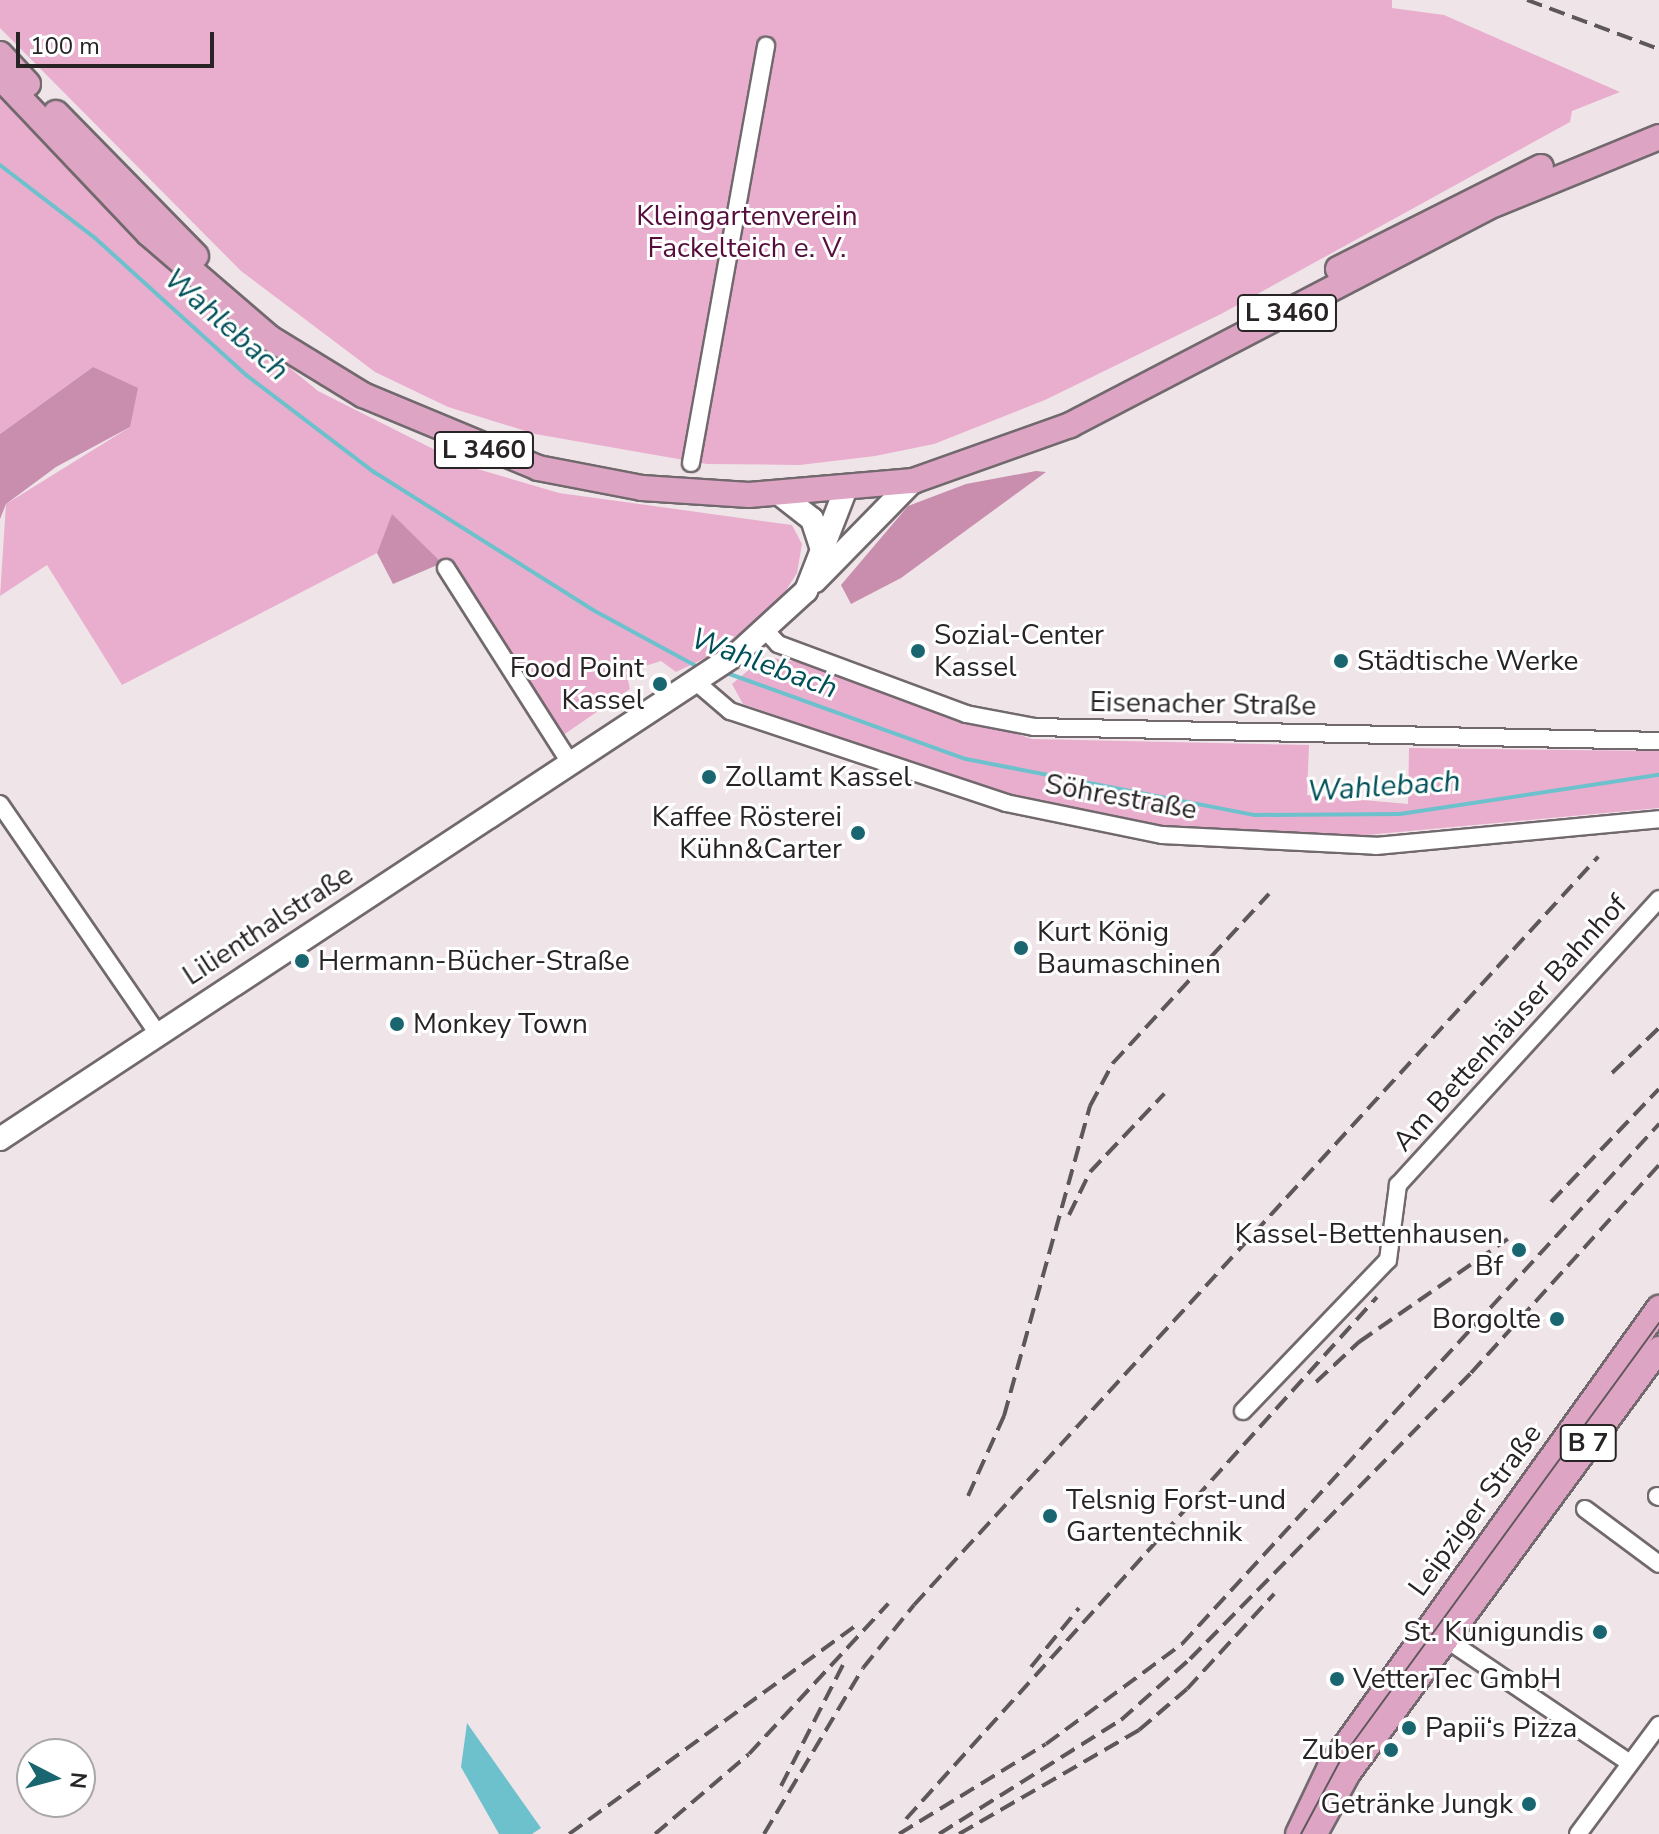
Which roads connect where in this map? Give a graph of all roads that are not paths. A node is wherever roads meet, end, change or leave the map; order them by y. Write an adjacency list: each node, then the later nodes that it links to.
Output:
1 (766, 46): 6 (street)
2 (0, 54): 8 (main road, L 3460)
3 (0, 77): 9 (main road, L 3460)
4 (1659, 122): 8 (main road, L 3460)
5 (1659, 137): 7 (main road, L 3460)
6 (691, 463)
7 (913, 481): 8 (main road, L 3460); 10 (main road)
8 (854, 483): 9 (main road, L 3460); 10 (main road); 11 (main road, Lilienthalstraße)
9 (781, 495): 11 (main road)
10 (852, 543): 13 (main road)
11 (822, 549): 13 (main road, Lilienthalstraße)
12 (446, 568): 17 (street)
13 (806, 591): 14 (main road, Lilienthalstraße)
14 (766, 631): 15 (main road, Lilienthalstraße); 16 (street, Eisenacher Straße)
15 (707, 675): 17 (main road, Lilienthalstraße); 19 (street, Söhrestraße)
16 (1659, 741)
17 (569, 761): 21 (main road, Lilienthalstraße)
18 (0, 804): 21 (street)
19 (1659, 819)
20 (1659, 899): 25 (street, Am Bettenhäuser Bahnhof)
21 (158, 1034): 22 (main road, Lilienthalstraße)
22 (0, 1139)
23 (1659, 1308): 31 (main road, Leipziger Straße / B 7)
24 (1655, 1362): 28 (main road, Leipziger Straße / B 7)
25 (1243, 1411)
26 (1585, 1509): 27 (street)
27 (1659, 1564)
28 (1446, 1639): 30 (street); 32 (main road, Leipziger Straße / B 7)
29 (1659, 1725): 30 (street)
30 (1630, 1763): 33 (street)
31 (1298, 1834)
32 (1315, 1834)
33 (1578, 1834)

